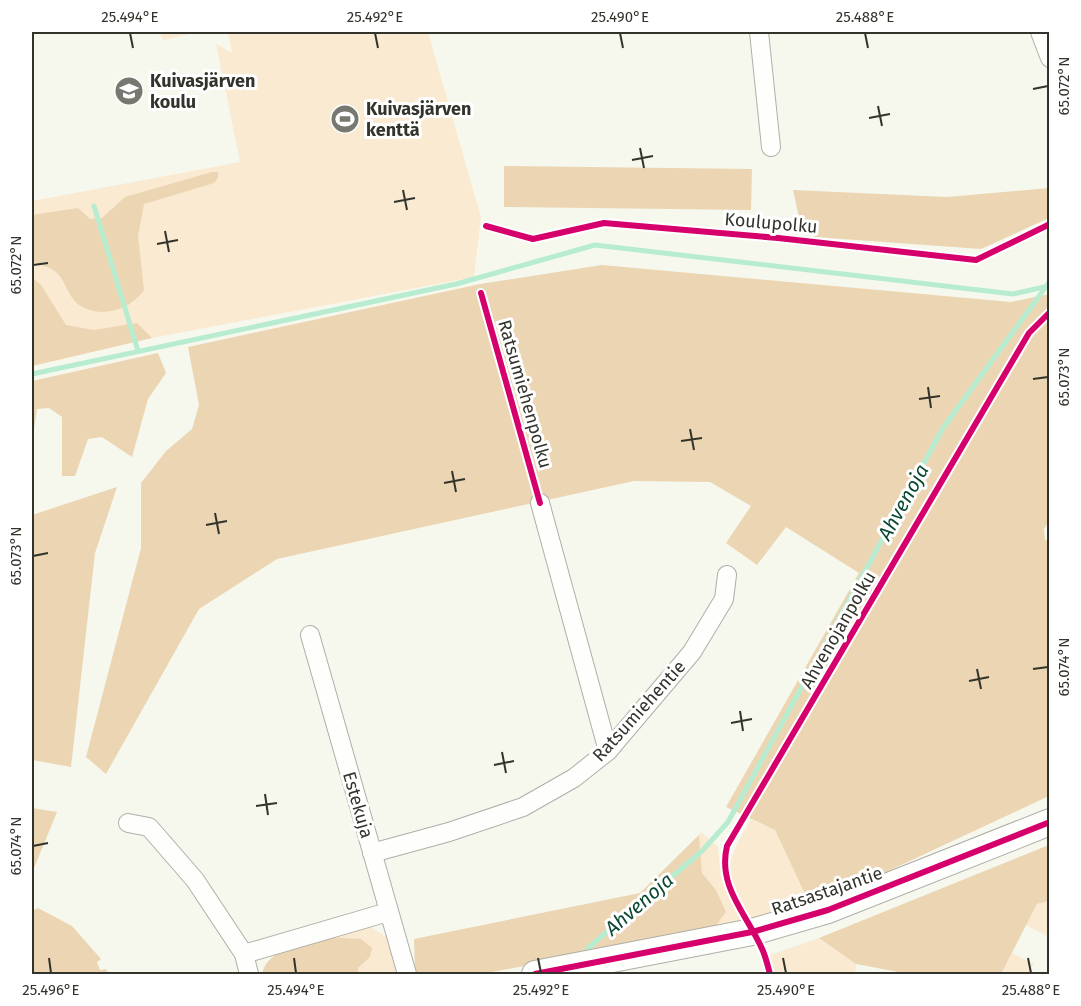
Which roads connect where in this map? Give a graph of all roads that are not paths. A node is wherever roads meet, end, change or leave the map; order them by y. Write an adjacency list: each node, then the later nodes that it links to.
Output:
1 (759, 32): 4 (street)
2 (1040, 32): 3 (street)
3 (1050, 58)
4 (771, 147)
5 (540, 503): 8 (street)
6 (727, 575): 8 (street, Ratsumiehentie)
7 (310, 635): 11 (street, Estekuja)
8 (608, 751): 11 (street, Ratsumiehentie)
9 (1050, 822): 16 (street, Ratsastajantie)
10 (128, 823): 13 (street)
11 (372, 853): 12 (street, Estekuja)
12 (388, 912): 13 (street); 15 (street, Estekuja)
13 (244, 954): 14 (street)
14 (249, 975)
15 (407, 975)
16 (535, 975)

